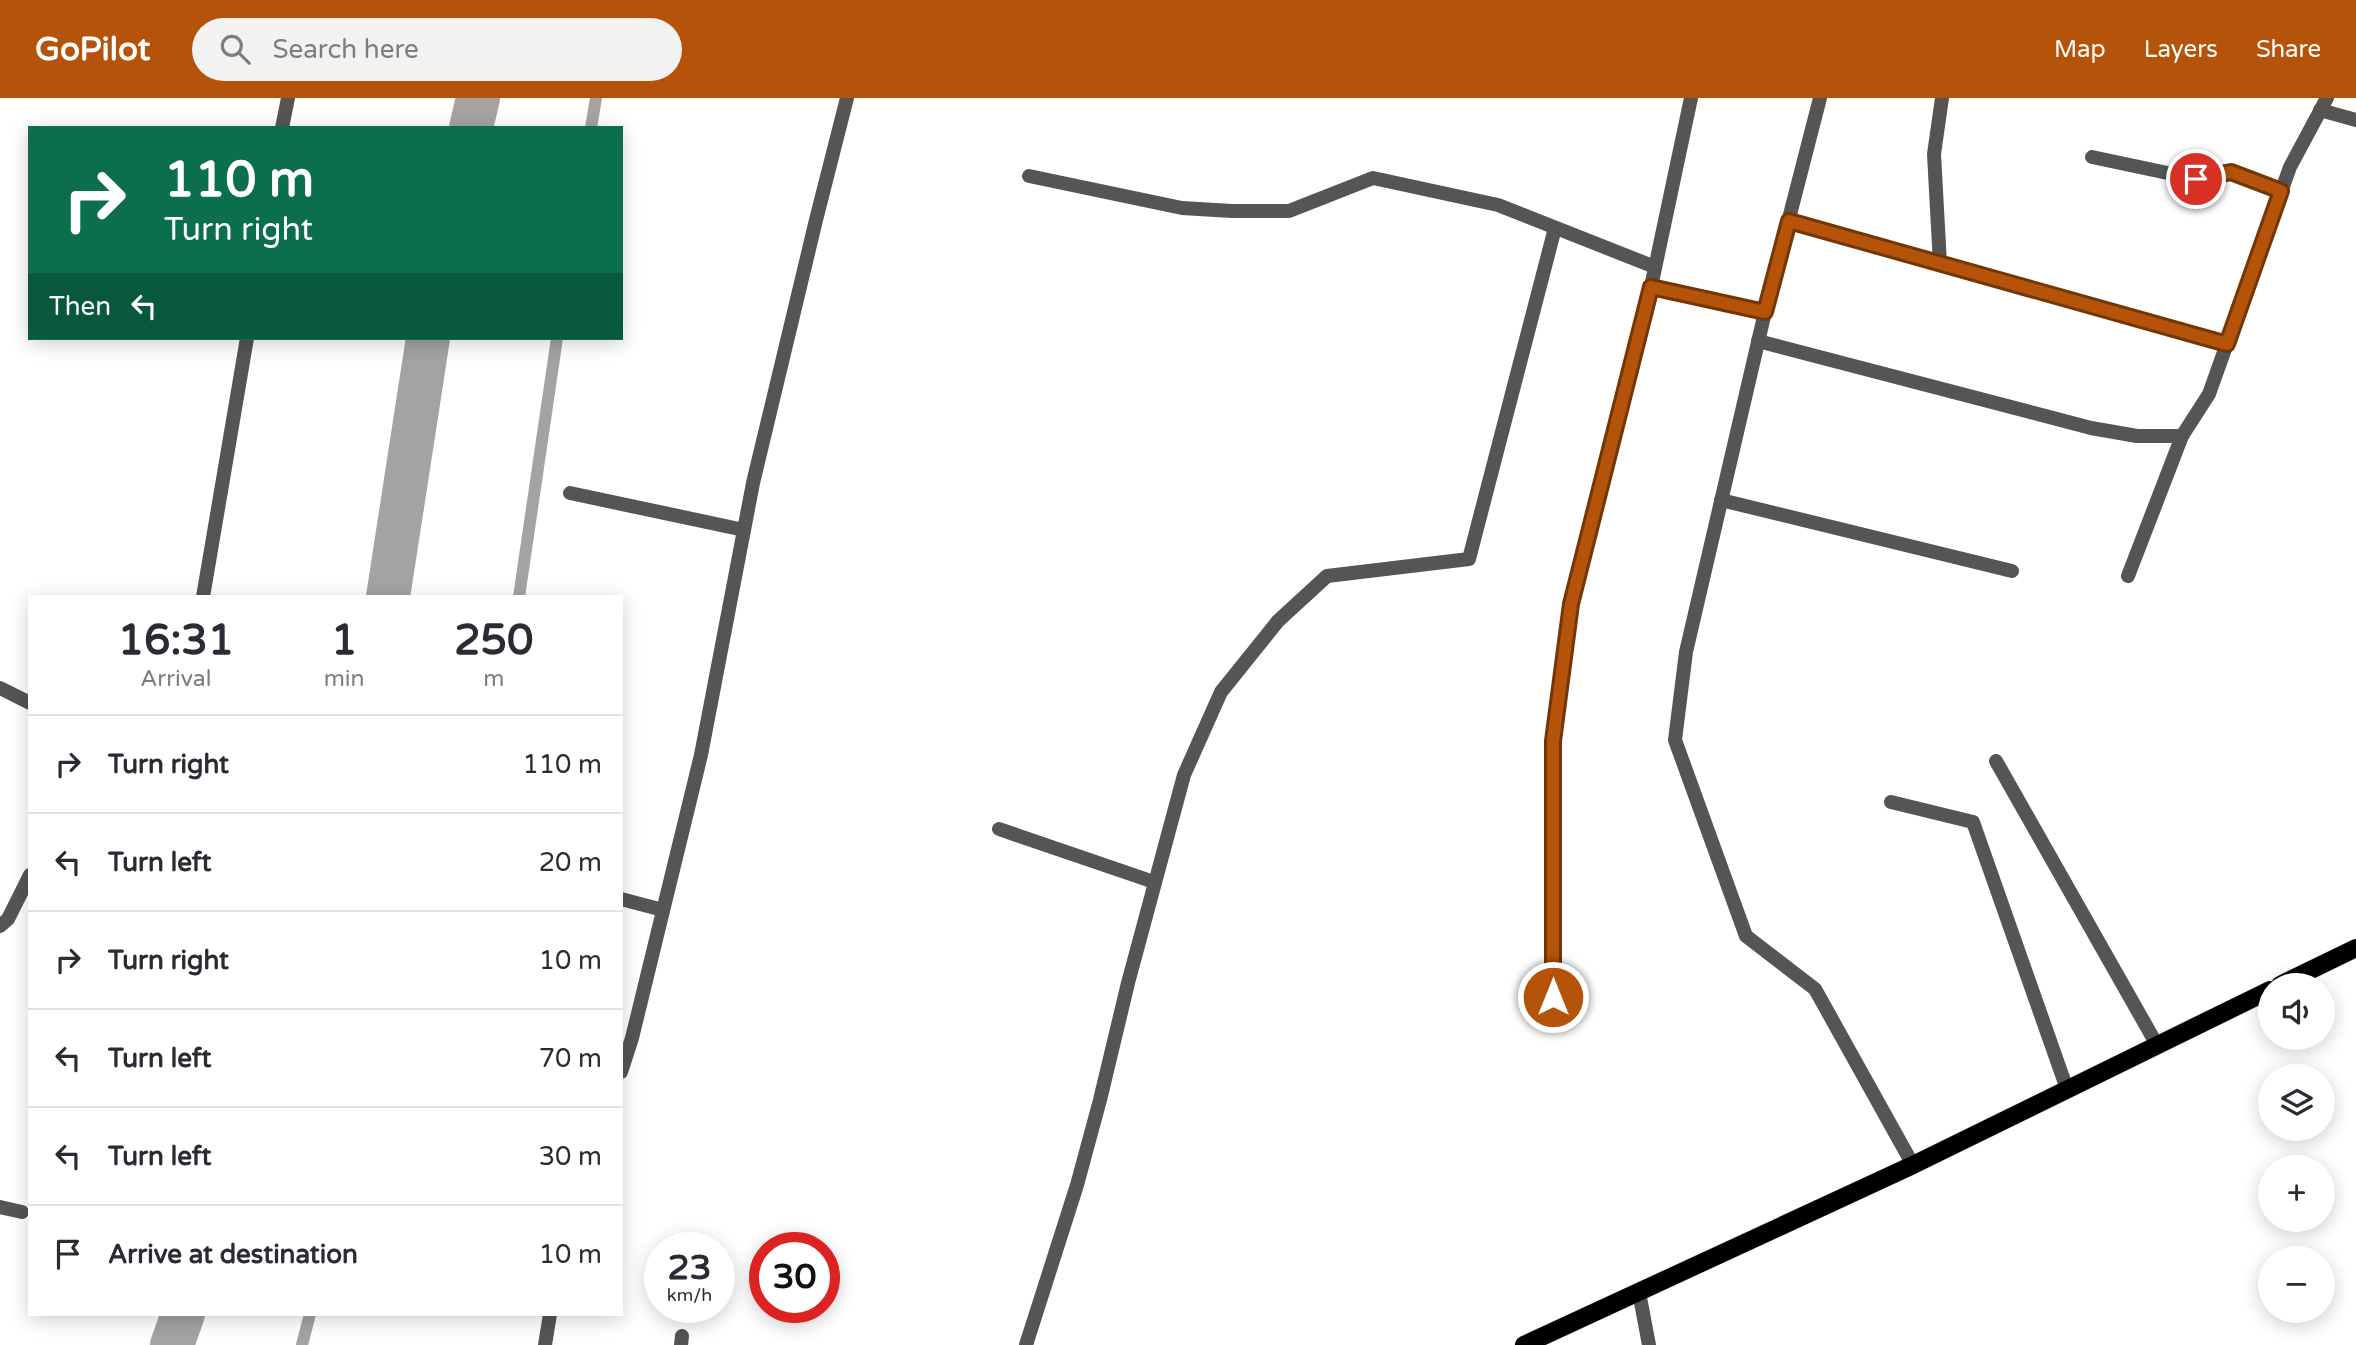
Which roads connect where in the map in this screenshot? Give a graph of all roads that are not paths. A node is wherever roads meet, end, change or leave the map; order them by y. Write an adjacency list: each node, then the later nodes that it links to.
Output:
1 (288, 98): 8 (street)
2 (847, 98): 24 (street)
3 (1691, 98): 15 (street)
4 (1821, 98): 12 (street)
5 (1942, 98): 14 (street)
6 (2323, 104): 7 (street); 11 (street)
7 (2356, 120)
8 (282, 126)
9 (2092, 158): 11 (street)
10 (1028, 176): 13 (street)
11 (2281, 191): 20 (street)
12 (1789, 221): 14 (street); 17 (street)
13 (1555, 228): 15 (street); 34 (street)
14 (1940, 264): 20 (street)
15 (1655, 267): 16 (street)
16 (1651, 287): 17 (street); 41 (street)
17 (1765, 312): 19 (street)
18 (247, 340): 27 (street)
19 (1758, 341): 21 (street); 23 (street)
20 (2227, 344): 21 (street)
21 (2182, 436): 26 (street)
22 (570, 493): 24 (street)
23 (1721, 500): 25 (street); 45 (street)
24 (744, 530): 36 (street)
25 (2012, 571)
26 (2129, 576)
27 (203, 595)
28 (0, 688): 29 (street)
29 (28, 702)
30 (1996, 761): 42 (street)
31 (1891, 802): 44 (street)
32 (999, 829): 34 (street)
33 (28, 879): 37 (street)
34 (1154, 882): 51 (street)
35 (623, 900): 36 (street)
36 (663, 910): 43 (street)
37 (0, 926)
38 (2356, 948): 39 (main road)
39 (2305, 973)
40 (2258, 996): 42 (main road)
41 (1553, 997)
42 (2157, 1045): 44 (main road)
43 (623, 1066)
44 (2067, 1089): 45 (main road)
45 (1913, 1165): 48 (main road)
46 (0, 1207): 47 (street)
47 (22, 1212)
48 (1639, 1292): 52 (main road); 53 (street)
49 (550, 1316): 50 (street)
50 (545, 1345)
51 (1026, 1345)
52 (1524, 1345)
53 (1649, 1345)

